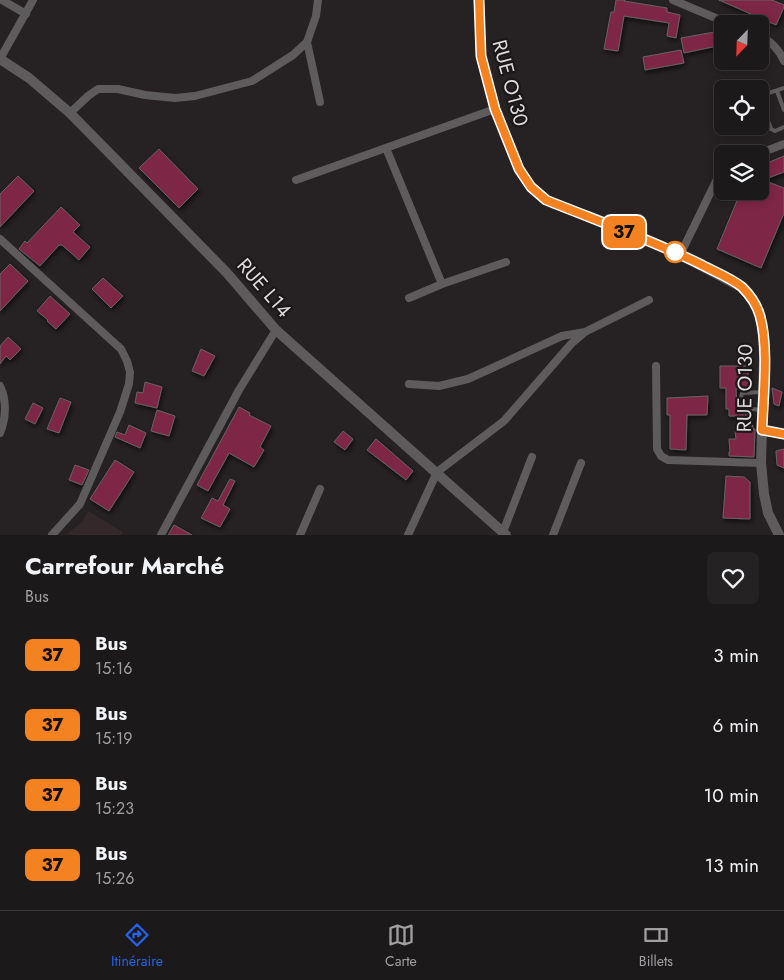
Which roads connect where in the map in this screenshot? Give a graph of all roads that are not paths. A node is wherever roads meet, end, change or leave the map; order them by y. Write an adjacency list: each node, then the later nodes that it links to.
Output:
1 (2, 0): 6 (street)
2 (33, 0): 6 (street)
3 (318, 0): 9 (street)
4 (479, 0): 15 (street, RUE O130)
5 (673, 0): 7 (street)
6 (26, 14): 10 (street)
7 (714, 17)
8 (769, 41): 11 (street)
9 (307, 42): 14 (street); 17 (street)
10 (0, 59): 17 (street, RUE L14)
11 (784, 61)
12 (784, 88): 13 (lane)
13 (777, 91): 16 (lane); 18 (lane)
14 (320, 102)
15 (495, 109): 20 (street); 25 (street, RUE O130)
16 (784, 110)
17 (70, 113): 30 (street, RUE L14)
18 (784, 127)
19 (784, 144): 21 (street)
20 (386, 148): 22 (street); 27 (street)
21 (769, 150)
22 (296, 180)
23 (714, 185): 25 (street)
24 (0, 239): 46 (street)
25 (680, 255): 35 (street, RUE O130)
26 (506, 262): 27 (street)
27 (442, 284): 28 (street)
28 (409, 298)
29 (649, 300): 31 (street)
30 (276, 330): 43 (street, RUE L14); 47 (street)
31 (585, 332): 33 (street); 43 (street)
32 (656, 366): 42 (street)
33 (409, 384)
34 (0, 386): 38 (street)
35 (763, 392): 36 (street, RUE O130); 36 (lane)
36 (762, 410): 37 (street, RUE O130)
37 (762, 430): 39 (street); 42 (street, RUE O130)
38 (0, 433)
39 (784, 434)
40 (532, 457): 45 (street)
41 (581, 463): 50 (street)
42 (761, 463): 51 (street, RUE O130)
43 (437, 472): 45 (street, RUE L14); 49 (street)
44 (320, 489): 48 (street)
45 (504, 533)
46 (52, 535)
47 (161, 535)
48 (300, 535)
49 (408, 535)
50 (553, 535)
51 (779, 535)

